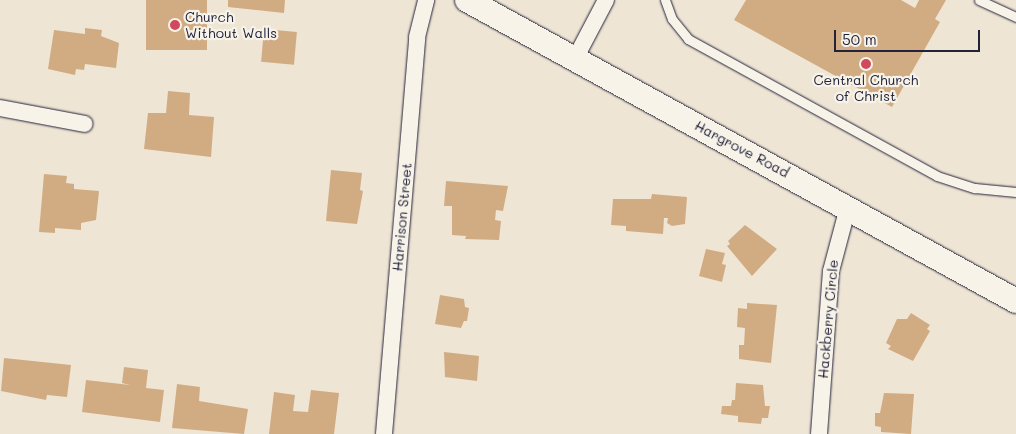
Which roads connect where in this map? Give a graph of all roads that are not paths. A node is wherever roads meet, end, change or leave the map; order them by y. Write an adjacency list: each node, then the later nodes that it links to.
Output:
1 (426, 0): 13 (street, Harrison Street)
2 (467, 0): 7 (main road, Hargrove Road)
3 (606, 0): 7 (street)
4 (666, 0): 10 (lane)
5 (979, 0): 6 (lane)
6 (1016, 17)
7 (575, 59): 11 (main road, Hargrove Road)
8 (0, 108): 9 (street)
9 (85, 124)
10 (1016, 192)
11 (848, 207): 12 (main road, Hargrove Road); 14 (street, Hackberry Circle)
12 (1016, 301)
13 (384, 434)
14 (819, 434)

